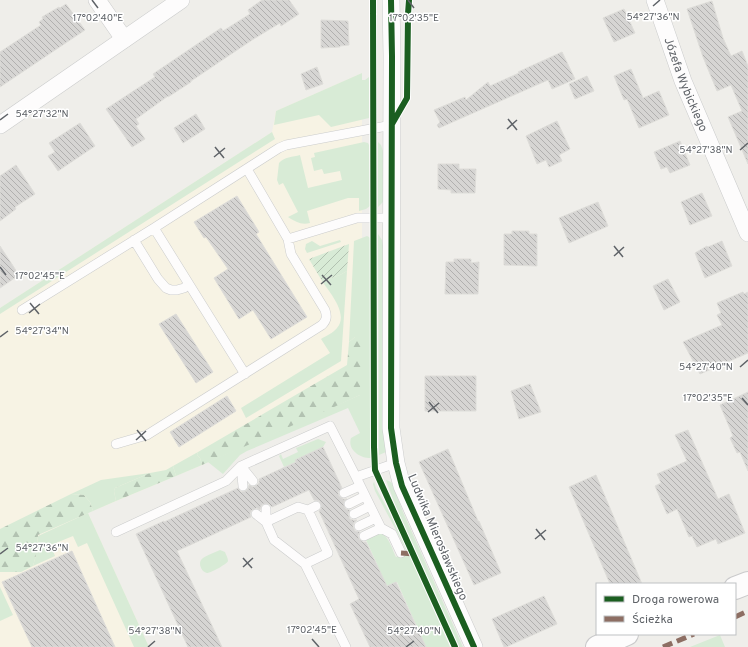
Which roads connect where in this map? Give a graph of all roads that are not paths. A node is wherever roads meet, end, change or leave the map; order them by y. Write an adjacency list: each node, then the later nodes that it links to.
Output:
1 (97, 0): 5 (street)
2 (182, 0): 5 (street)
3 (391, 0): 7 (street, Ludwika Mierosławskiego)
4 (655, 0): 11 (street, Józefa Wybickiego)
5 (124, 39): 6 (street)
6 (0, 125)
7 (392, 125): 8 (lane); 9 (street, Ludwika Mierosławskiego)
8 (247, 169): 10 (lane); 12 (lane)
9 (392, 218): 12 (lane); 18 (street, Ludwika Mierosławskiego)
10 (154, 228): 13 (lane); 14 (lane)
11 (748, 233)
12 (288, 239): 16 (lane)
13 (134, 240): 14 (lane); 15 (lane)
14 (189, 284): 16 (lane)
15 (22, 310)
16 (245, 374): 17 (lane)
17 (116, 444)
18 (396, 463): 20 (lane); 43 (street, Ludwika Mierosławskiego)
19 (241, 466): 20 (lane); 21 (lane); 22 (lane); 35 (lane)
20 (356, 477): 23 (lane)
21 (254, 482)
22 (243, 486)
23 (360, 486): 24 (lane); 25 (lane)
24 (344, 493)
25 (365, 496): 26 (lane); 27 (lane)
26 (349, 504)
27 (370, 506): 30 (lane); 31 (lane)
28 (266, 510): 32 (lane)
29 (256, 514): 32 (lane)
30 (354, 514)
31 (376, 518): 33 (lane); 34 (lane)
32 (266, 522): 38 (lane); 38 (lane)
33 (359, 526)
34 (381, 528): 36 (lane); 37 (lane)
35 (116, 532)
36 (364, 536)
37 (401, 553)
38 (305, 564): 42 (lane)
39 (748, 582): 40 (main road)
40 (736, 588)
41 (625, 635): 44 (main road)
42 (346, 647)
43 (474, 647)
44 (597, 647)

